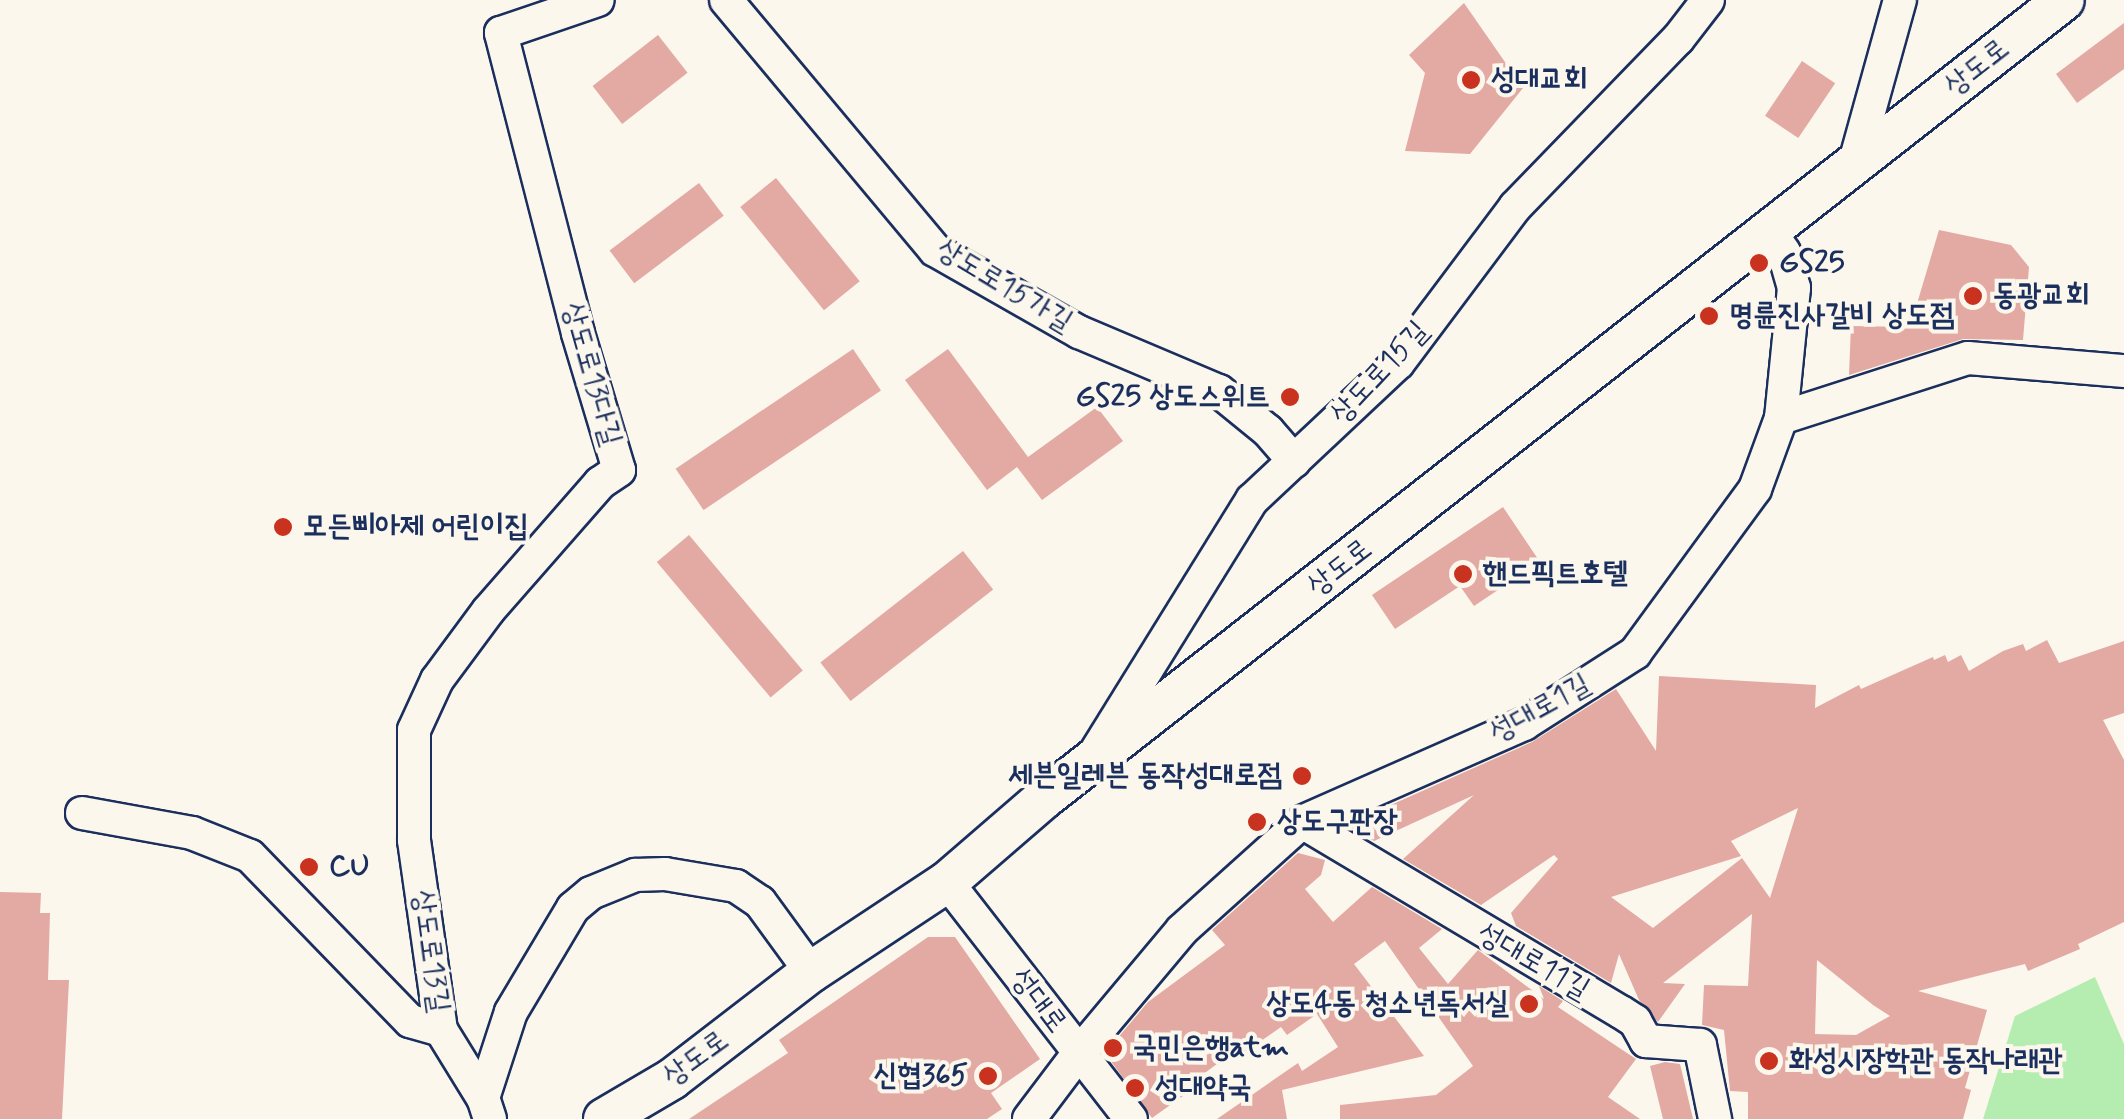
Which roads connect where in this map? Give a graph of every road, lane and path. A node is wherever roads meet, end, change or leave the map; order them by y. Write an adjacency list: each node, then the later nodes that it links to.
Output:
1 (598, 0): 12 (street, 상도로13다길)
2 (726, 0): 10 (street, 상도로15가길)
3 (1708, 0): 10 (street, 상도로15길)
4 (1900, 0): 6 (street)
5 (2064, 0): 6 (main road, 상도로)
6 (1856, 162): 7 (main road, 상도로)
7 (1768, 229): 9 (street, 성대로1길); 11 (main road, 상도로)
8 (2124, 371): 9 (street)
9 (1781, 418): 14 (street, 성대로1길)
10 (1294, 461): 11 (street, 상도로15길)
11 (1085, 769): 15 (main road, 상도로)
12 (412, 770): 17 (street, 상도로13길)
13 (82, 812): 17 (street)
14 (1302, 822): 18 (street, 성대로1길); 23 (street, 성대로11길)
15 (947, 882): 16 (main road, 상도로); 18 (street, 성대로)
16 (810, 972): 19 (street); 20 (main road, 상도로)
17 (441, 1030): 19 (street, 상도로13길)
18 (1078, 1054): 21 (street, 성대로1길); 22 (street, 성대로)
19 (486, 1109)
20 (604, 1119)
21 (1029, 1119)
22 (1131, 1119)
23 (1714, 1119)

